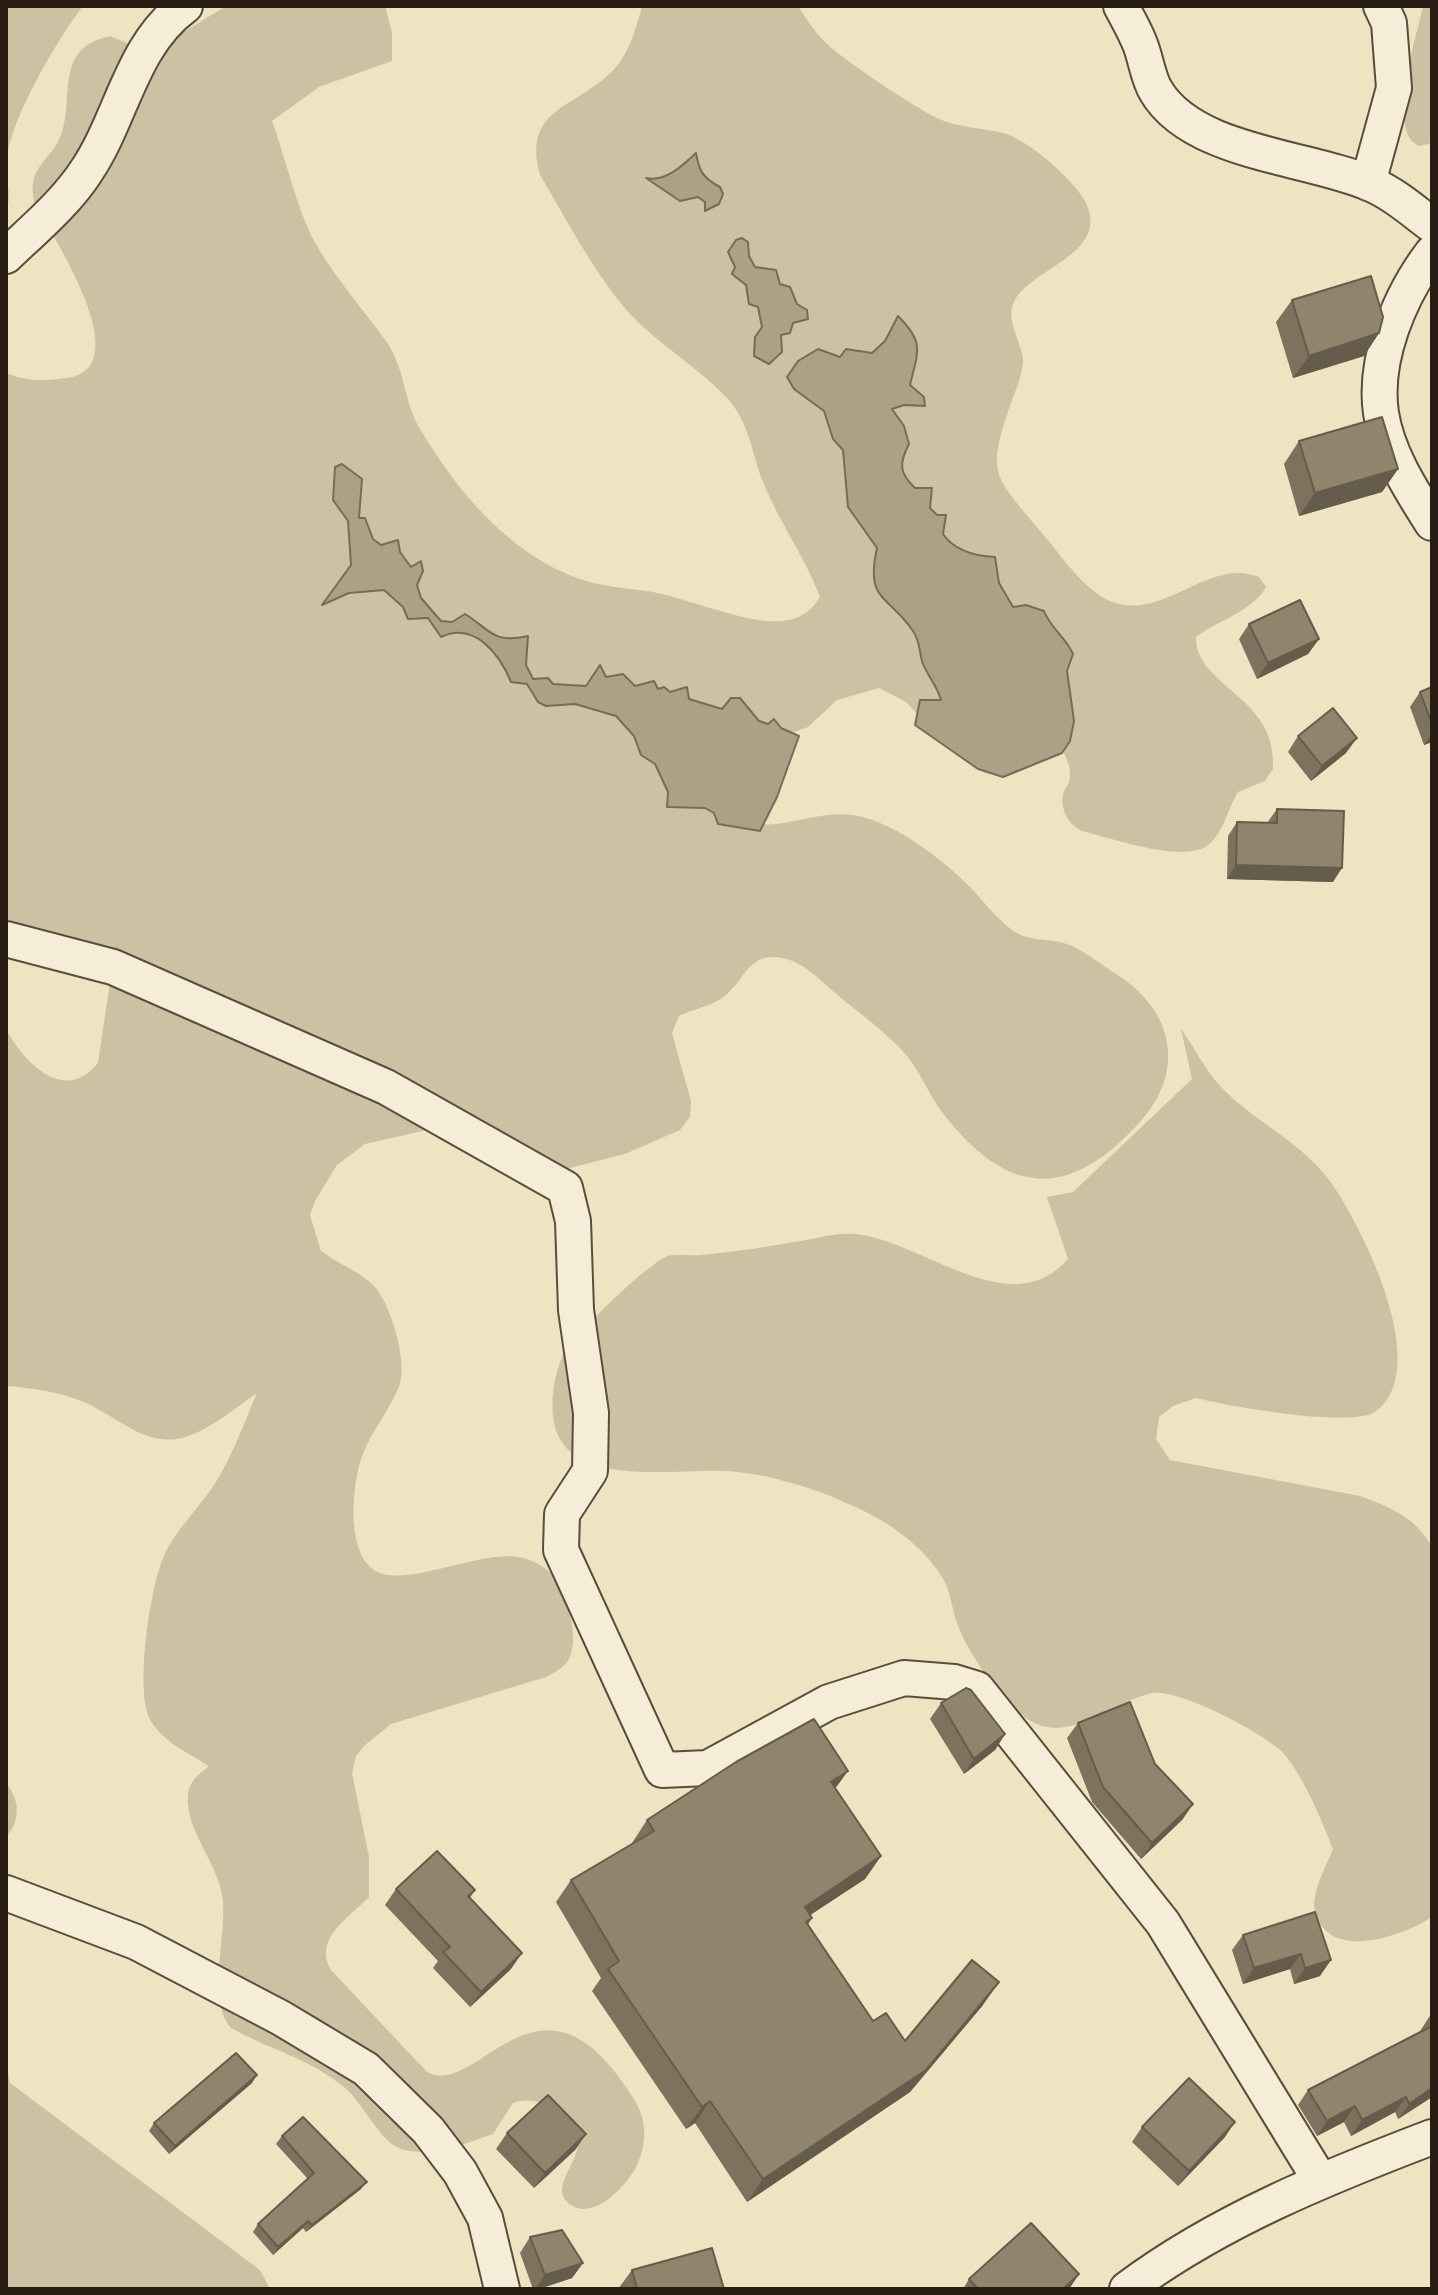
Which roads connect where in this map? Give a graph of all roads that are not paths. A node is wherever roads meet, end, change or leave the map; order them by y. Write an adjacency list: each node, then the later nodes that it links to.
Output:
1 (185, 6): 7 (street)
2 (1121, 6): 4 (street)
3 (1381, 6): 4 (street)
4 (1368, 183): 5 (street)
5 (1432, 225)
6 (1432, 253): 8 (street)
7 (6, 256)
8 (1432, 523)
9 (6, 939): 12 (street)
10 (6, 1893): 13 (street)
11 (1432, 2137): 12 (street)
12 (1320, 2180): 14 (street)
13 (502, 2289)
14 (1127, 2289)

